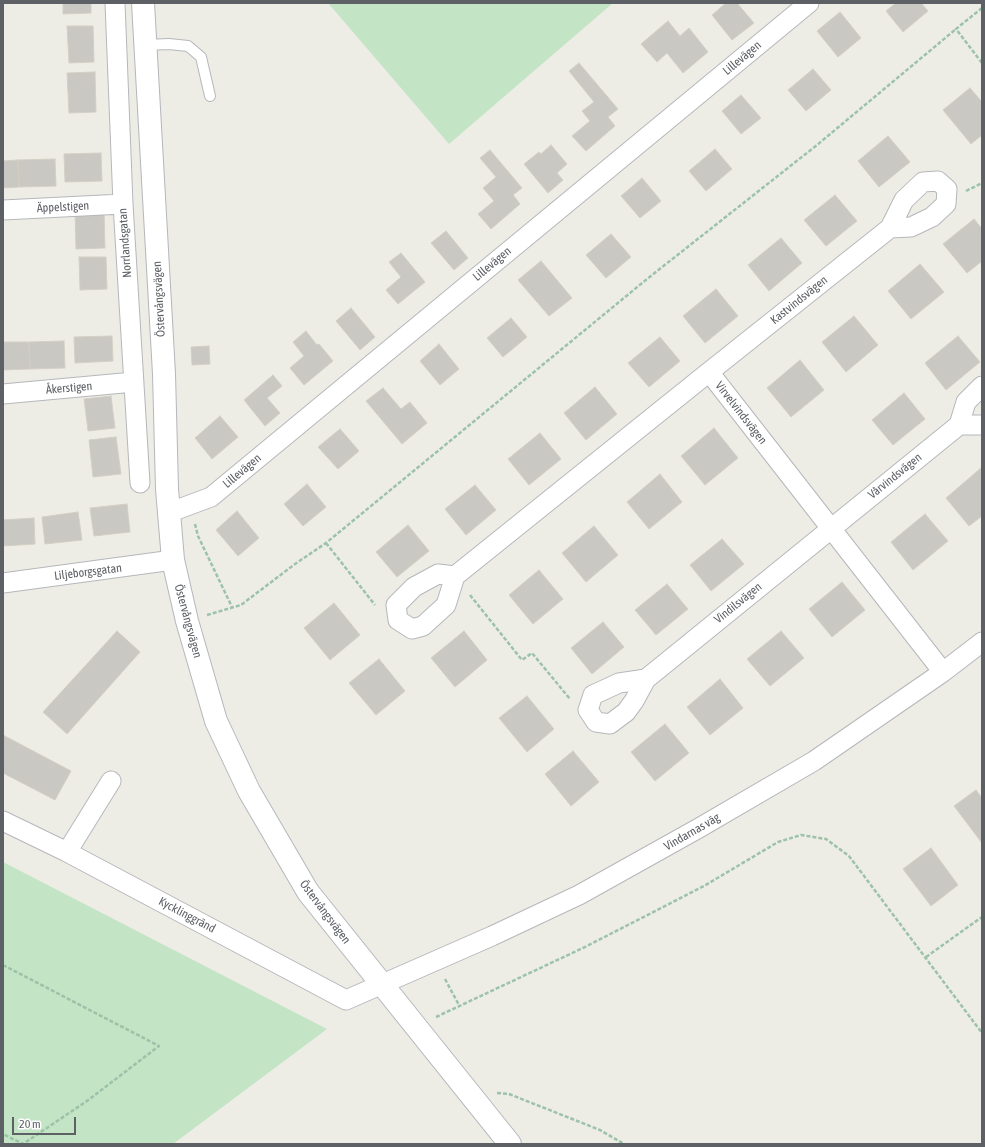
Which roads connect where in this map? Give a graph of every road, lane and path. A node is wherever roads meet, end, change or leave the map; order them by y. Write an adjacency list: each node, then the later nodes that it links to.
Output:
1 (115, 3): 9 (street, Norrlandsgatan)
2 (142, 3): 6 (street, Östervångsvägen)
3 (808, 3): 19 (street, Lillevägen)
4 (982, 8): 5 (path)
5 (956, 29): 7 (path); 21 (path)
6 (145, 45): 8 (lane); 19 (street, Östervångsvägen)
7 (982, 63)
8 (210, 96)
9 (123, 204): 10 (street, Äppelstigen); 13 (street, Norrlandsgatan)
10 (3, 210)
11 (890, 228): 12 (street, Kastvindsvägen)
12 (709, 372): 20 (street, Virvelvindsvägen); 23 (street, Virvelvindsvägen)
13 (134, 382): 15 (street, Åkerstigen); 18 (street, Norrlandsgatan)
14 (982, 386): 16 (street)
15 (3, 394)
16 (959, 425): 17 (street); 20 (street, Vårvindsvägen)
17 (982, 425)
18 (140, 483)
19 (168, 513): 22 (street, Östervångsvägen)
20 (831, 528): 28 (street, Virvelvindsvägen); 29 (street, Vindilsvägen)
21 (326, 543): 25 (path); 26 (path)
22 (173, 560): 24 (street, Liljeborgsgatan); 26 (street, Östervångsvägen)
23 (455, 576): 25 (street); 25 (street); 30 (path)
24 (3, 583)
25 (398, 620)
26 (187, 621): 38 (street, Östervångsvägen)
27 (982, 642): 28 (street, Vindarnas väg)
28 (943, 672): 36 (street, Vindarnas väg)
29 (646, 679): 30 (street); 30 (street, Vindilsvägen)
30 (588, 710)
31 (111, 781): 33 (street)
32 (3, 820): 33 (street)
33 (67, 852): 38 (street, Kycklinggränd)
34 (982, 917): 35 (path)
35 (926, 957): 39 (path); 41 (path)
36 (434, 961): 38 (street, Vindarnas väg); 39 (path)
37 (3, 965): 43 (path)
38 (381, 984): 40 (street, Östervångsvägen)
39 (460, 1007): 40 (path)
40 (415, 1026): 42 (street, Östervångsvägen)
41 (982, 1033)
42 (467, 1091): 44 (street, Östervångsvägen); 45 (path)
43 (3, 1134)
44 (510, 1144)
45 (624, 1144)

